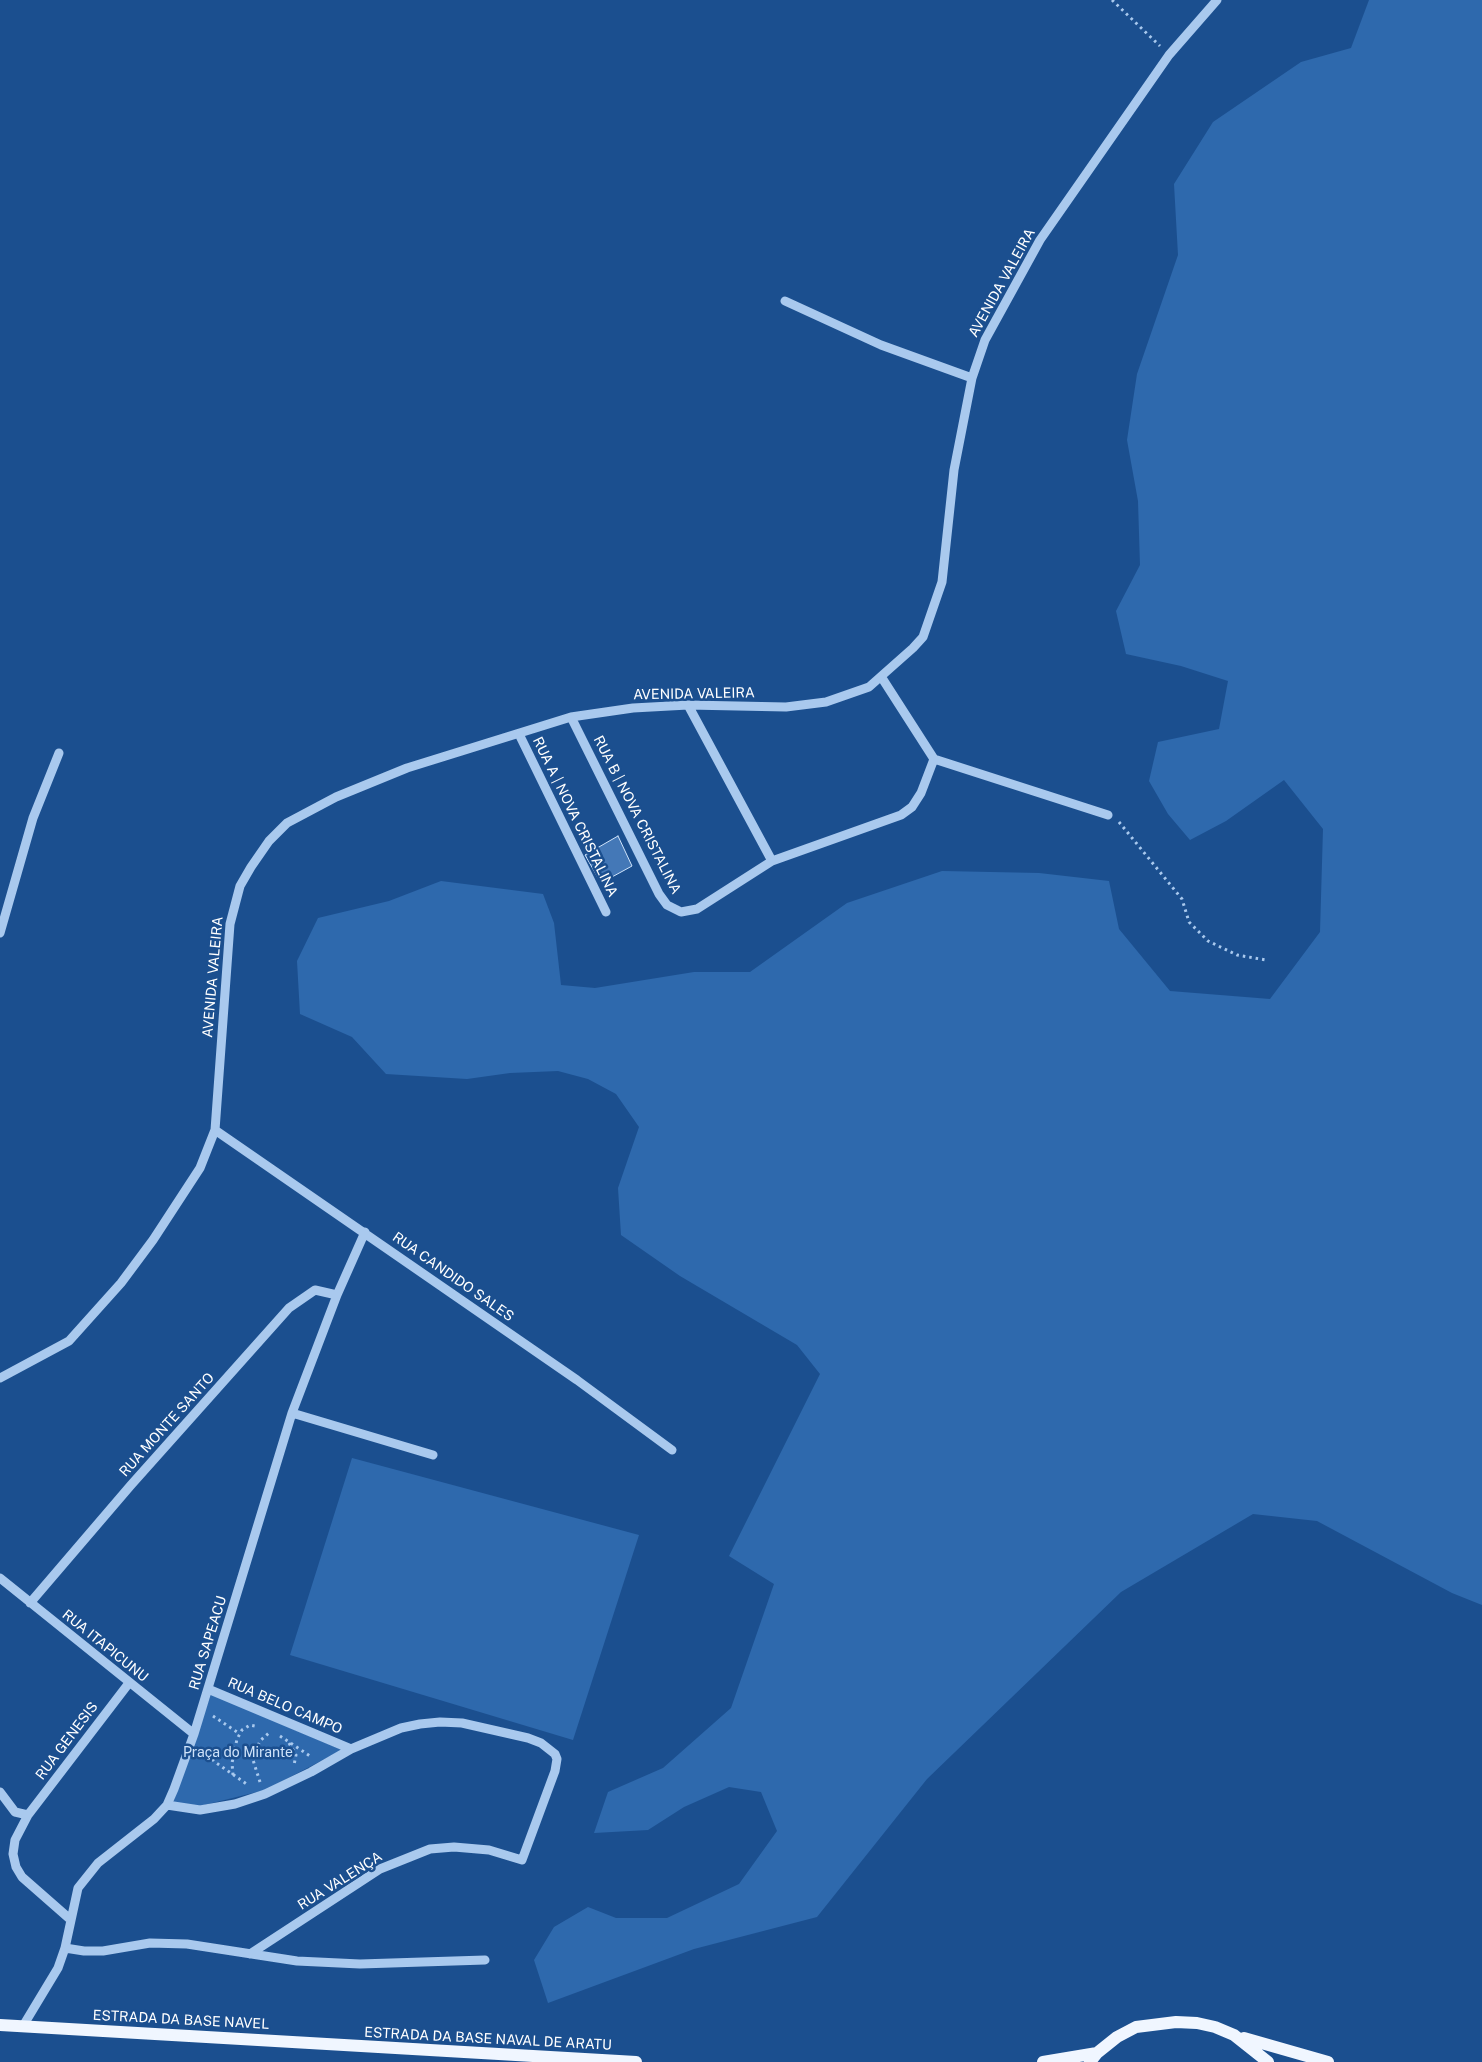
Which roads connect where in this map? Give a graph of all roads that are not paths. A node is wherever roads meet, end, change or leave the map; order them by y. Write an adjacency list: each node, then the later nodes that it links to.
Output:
1 (1214, 1): 3 (street, AVENIDA VALEIRA)
2 (784, 301): 3 (street)
3 (972, 378): 4 (street, AVENIDA VALEIRA)
4 (882, 678): 5 (street, AVENIDA VALEIRA); 9 (street)
5 (688, 705): 6 (street, AVENIDA VALEIRA); 11 (street)
6 (571, 717): 7 (street, AVENIDA VALEIRA); 11 (street, RUA B | NOVA CRISTALINA)
7 (519, 734): 12 (street, RUA A | NOVA CRISTALINA); 14 (street, AVENIDA VALEIRA)
8 (59, 753): 13 (street)
9 (934, 759): 10 (street); 11 (street)
10 (1108, 815)
11 (772, 860)
12 (606, 912)
13 (0, 933)
14 (215, 1130): 15 (street, RUA CANDIDO SALES); 17 (street, AVENIDA VALEIRA)
15 (365, 1232): 16 (street, RUA SAPEACU); 19 (street, RUA CANDIDO SALES)
16 (337, 1295): 18 (street, RUA SAPEACU); 22 (street, RUA MONTE SANTO)
17 (0, 1378)
18 (292, 1413): 20 (street); 24 (street, RUA SAPEACU)
19 (672, 1450)
20 (433, 1455)
21 (0, 1578): 22 (street, RUA ITAPICUNU)
22 (30, 1603): 23 (street, RUA ITAPICUNU)
23 (129, 1683): 25 (street, RUA ITAPICUNU); 30 (street, RUA GENESIS)
24 (208, 1689): 25 (street, RUA SAPEACU); 26 (street, RUA BELO CAMPO)
25 (194, 1736): 29 (street, RUA SAPEACU)
26 (351, 1749): 27 (street, RUA BELO CAMPO); 29 (street, RUA BELO CAMPO)
27 (557, 1759): 33 (street, RUA VALENÇA)
28 (0, 1792): 30 (street)
29 (167, 1805): 31 (street, RUA SAPEACU)
30 (28, 1815): 31 (street, RUA GENESIS)
31 (70, 1920): 32 (street, RUA SAPEACU)
32 (65, 1948): 33 (street); 36 (street, RUA SAPEACU)
33 (250, 1954): 34 (street)
34 (485, 1960)
35 (0, 2025): 36 (main road, ESTRADA DA BASE NAVEL)
36 (23, 2026): 38 (main road, ESTRADA DA BASE NAVEL)
37 (1234, 2036): 39 (main road); 42 (main road); 43 (main road)
38 (338, 2045): 40 (main road, ESTRADA DA BASE NAVAL DE ARATU)
39 (1094, 2057): 41 (main road)
40 (636, 2062)
41 (1043, 2062)
42 (1268, 2062)
43 (1328, 2062)

